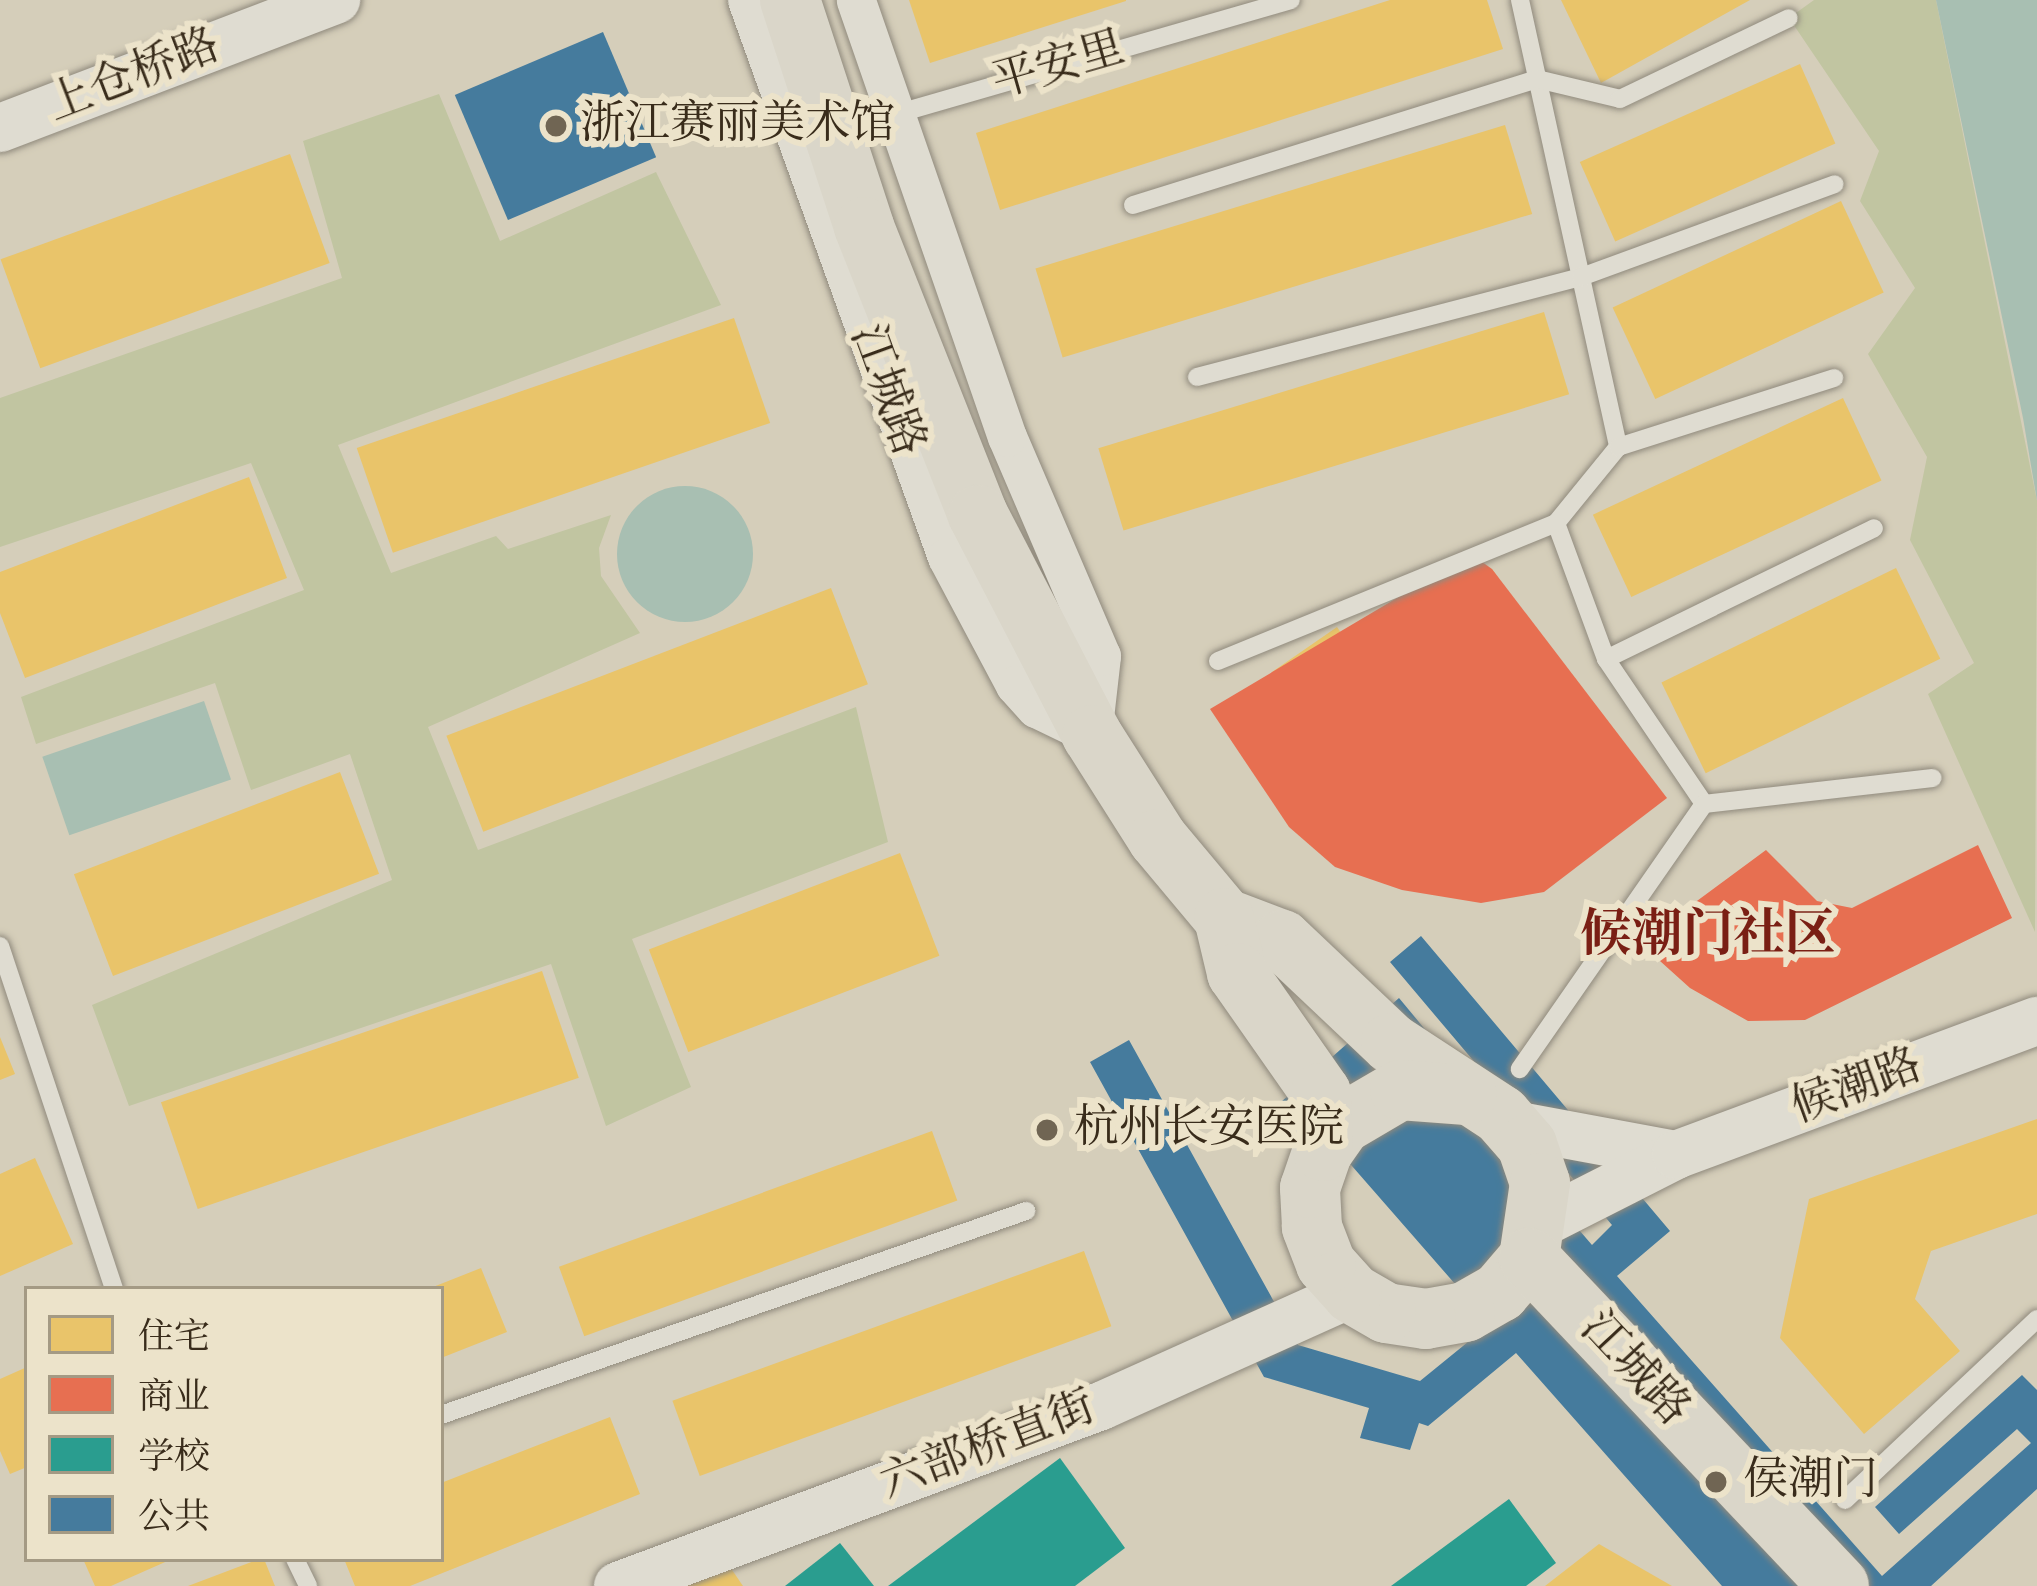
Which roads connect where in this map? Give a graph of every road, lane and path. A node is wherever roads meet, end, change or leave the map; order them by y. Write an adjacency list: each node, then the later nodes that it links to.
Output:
1 (336, 0): 10 (street, 上仓桥路)
2 (747, 0): 21 (street, 江城路)
3 (790, 0): 21 (main road, 江城路)
4 (856, 0): 9 (street)
5 (1292, 0): 9 (lane, 平安里)
6 (1520, 0): 8 (lane)
7 (1790, 18): 8 (lane)
8 (1537, 79): 12 (lane); 13 (lane)
9 (896, 114): 21 (street)
10 (0, 128)
11 (1835, 184): 13 (lane)
12 (1133, 205)
13 (1581, 277): 14 (lane); 16 (lane)
14 (1197, 377)
15 (1834, 378): 16 (lane)
16 (1618, 447): 17 (lane)
17 (1556, 523): 19 (lane); 20 (lane)
18 (1874, 527): 19 (lane)
19 (1606, 659): 23 (lane)
20 (1218, 661)
21 (1092, 735): 24 (main road, 江城路)
22 (1933, 778): 23 (lane)
23 (1704, 804): 27 (lane)
24 (1225, 918): 27 (main road, 江城路); 28 (main road, 江城路)
25 (0, 946): 32 (lane)
26 (2037, 1022): 29 (street, 候潮路)
27 (1498, 1096): 28 (main road); 29 (street); 31 (main road, 江城路)
28 (1323, 1150): 33 (main road, 江城路)
29 (1676, 1155): 31 (street, 候潮路)
30 (1026, 1211): 35 (lane)
31 (1534, 1241): 33 (main road); 38 (main road, 江城路)
32 (113, 1286)
33 (1352, 1293): 37 (street, 六部桥直街)
34 (2037, 1318): 36 (lane)
35 (444, 1414)
36 (1845, 1500)
37 (618, 1586)
38 (1838, 1586)

